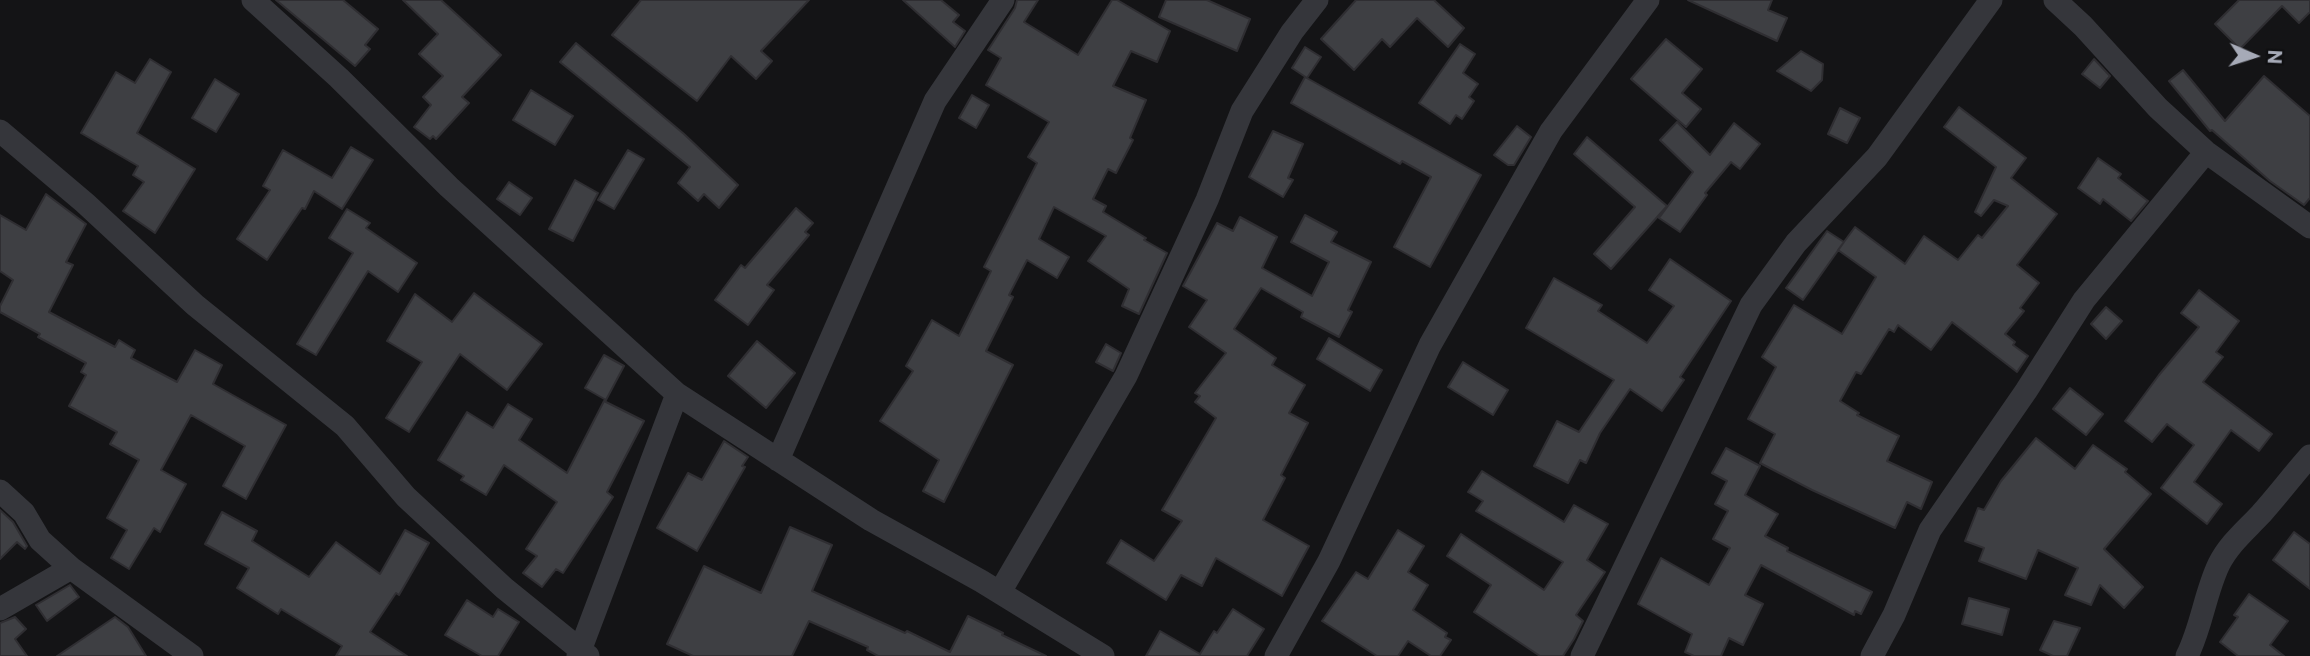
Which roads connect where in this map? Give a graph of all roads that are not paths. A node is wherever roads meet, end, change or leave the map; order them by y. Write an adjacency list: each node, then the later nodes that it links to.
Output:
1 (253, 0): 10 (street)
2 (1003, 0): 12 (street)
3 (1317, 0): 15 (street)
4 (1648, 0): 20 (street)
5 (1991, 0): 21 (street)
6 (2055, 0): 8 (street)
7 (0, 131): 17 (street)
8 (2206, 152): 9 (street); 22 (street)
9 (2309, 225)
10 (677, 394): 12 (street); 17 (street)
11 (2310, 456): 23 (street)
12 (778, 460): 15 (street)
13 (0, 491): 14 (street)
14 (71, 568): 16 (street); 18 (street)
15 (1000, 592): 19 (street)
16 (0, 608)
17 (582, 654)
18 (192, 656)
19 (1103, 656)
20 (1276, 656)
21 (1582, 656)
22 (1872, 656)
23 (2187, 656)

